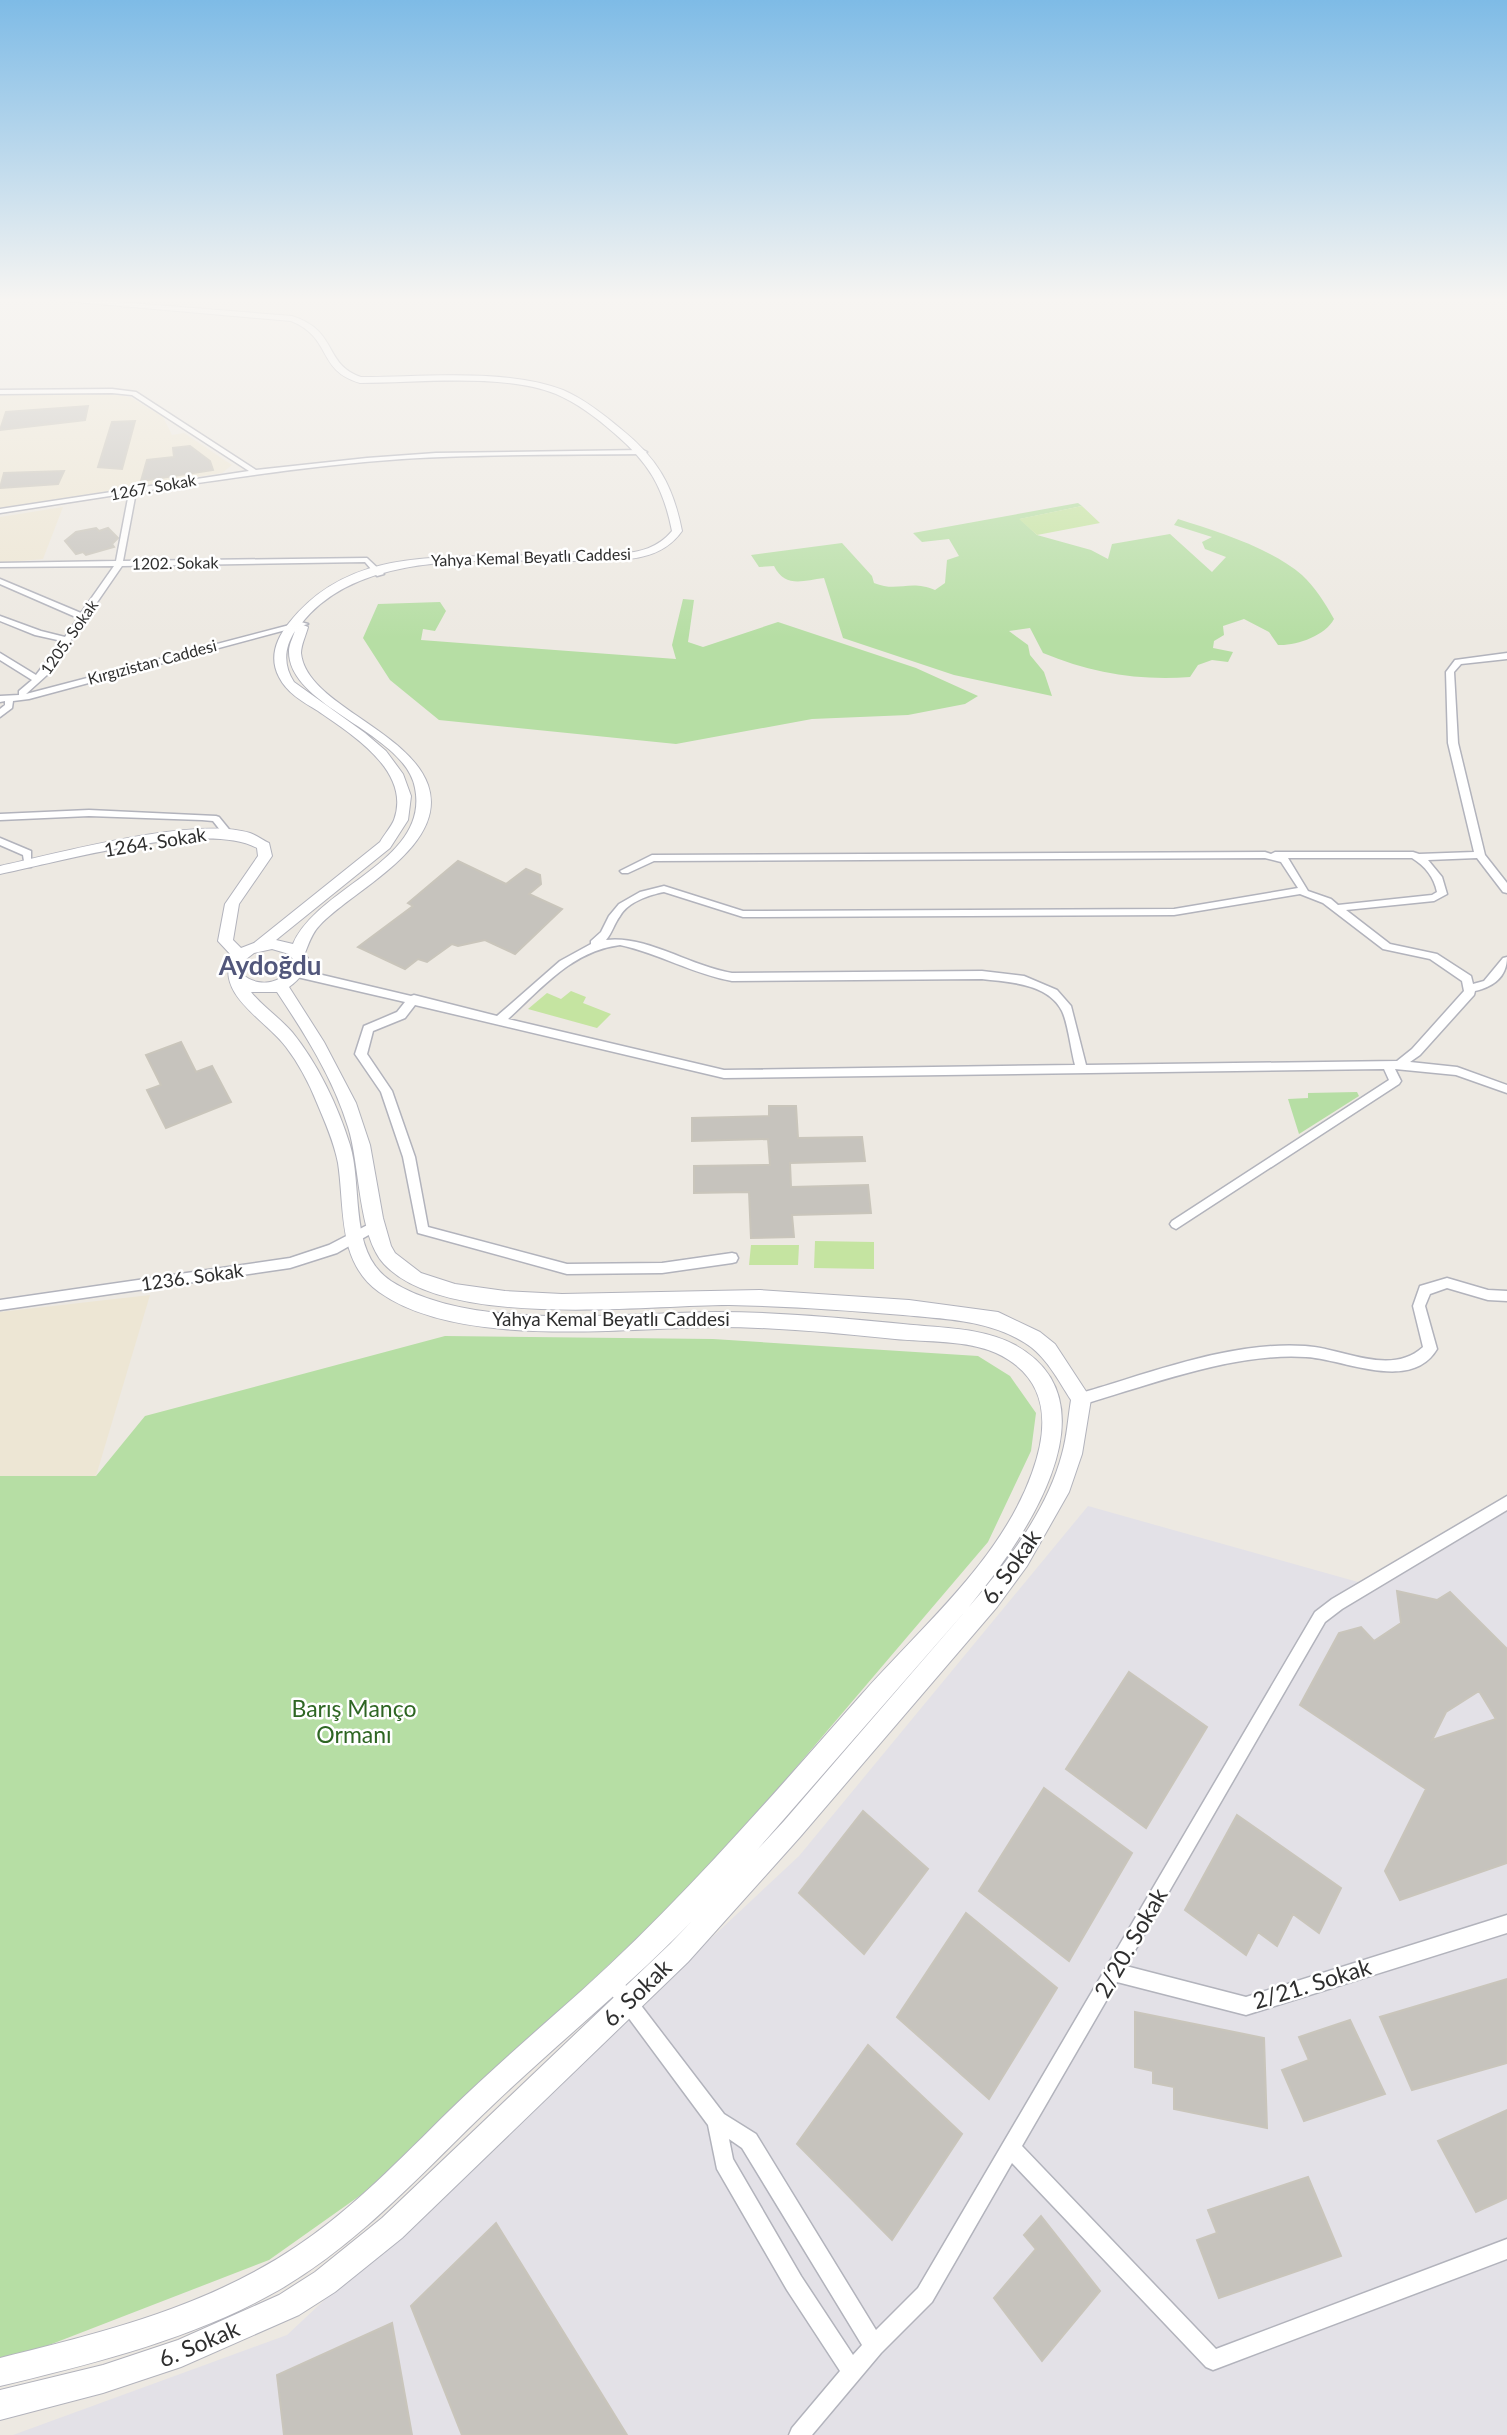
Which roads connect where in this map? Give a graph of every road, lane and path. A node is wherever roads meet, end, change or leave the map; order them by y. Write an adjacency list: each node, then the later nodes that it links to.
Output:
1 (161, 411): 5 (street)
2 (592, 411): 4 (main road, Yahya Kemal Beyatlı Caddesi)
3 (604, 411): 7 (main road)
4 (643, 452): 5 (street, 1267. Sokak); 12 (main road, Yahya Kemal Beyatlı Caddesi)
5 (253, 471): 6 (street, 1267. Sokak)
6 (133, 491): 8 (street, 1267. Sokak); 10 (street)
7 (686, 510)
8 (0, 511)
9 (689, 523): 12 (main road, Yahya Kemal Beyatlı Caddesi)
10 (118, 564): 11 (street, 1202. Sokak); 12 (street, 1202. Sokak); 14 (street, 1205. Sokak)
11 (0, 565)
12 (372, 570): 16 (main road, Yahya Kemal Beyatlı Caddesi)
13 (0, 581): 14 (street)
14 (83, 617): 17 (street, 1205. Sokak)
15 (0, 618): 17 (street)
16 (298, 624): 21 (street, Kırgızistan Caddesi); 36 (main road, Yahya Kemal Beyatlı Caddesi); 37 (main road)
17 (68, 640): 20 (street, 1205. Sokak)
18 (0, 656): 20 (street)
19 (1507, 656): 27 (street)
20 (38, 680): 21 (street, 1205. Sokak)
21 (5, 699): 22 (street)
22 (0, 714)
23 (0, 817): 24 (street)
24 (227, 833): 29 (main road, 1264. Sokak); 38 (main road, 1264. Sokak)
25 (0, 841): 29 (street)
26 (1265, 855): 28 (street); 31 (street); 33 (street)
27 (1480, 855): 28 (street); 32 (street)
28 (1419, 857): 34 (street)
29 (29, 865): 30 (main road, 1264. Sokak)
30 (0, 870)
31 (625, 871)
32 (1507, 890)
33 (1304, 893): 34 (street); 35 (street)
34 (1337, 908): 43 (street)
35 (595, 943): 45 (street); 47 (street)
36 (258, 946): 37 (main road); 38 (main road)
37 (298, 952): 40 (main road)
38 (241, 956): 41 (main road)
39 (1507, 961): 43 (street)
40 (297, 973): 42 (main road); 44 (street)
41 (235, 977): 42 (main road); 51 (main road, Yahya Kemal Beyatlı Caddesi)
42 (280, 985): 50 (main road, Yahya Kemal Beyatlı Caddesi)
43 (1471, 988): 46 (street)
44 (414, 999): 45 (street); 52 (street)
45 (500, 1020): 47 (street)
46 (1393, 1065): 47 (street); 48 (street); 49 (street)
47 (1081, 1069)
48 (1507, 1089)
49 (1176, 1224)
50 (377, 1225): 51 (street, 1236. Sokak); 55 (main road, Yahya Kemal Beyatlı Caddesi)
51 (354, 1238): 54 (street, 1236. Sokak); 56 (main road, Yahya Kemal Beyatlı Caddesi)
52 (732, 1258)
53 (1507, 1296): 55 (street)
54 (0, 1305)
55 (1075, 1389): 61 (main road, 6. Sokak)
56 (1049, 1393): 60 (main road, 6. Sokak)
57 (1507, 1502): 59 (street, 2/20. Sokak)
58 (1507, 1924): 59 (street, 2/21. Sokak)
59 (1114, 1972): 63 (street, 2/20. Sokak)
60 (611, 1980): 61 (street); 66 (main road, 6. Sokak)
61 (628, 2001): 62 (street); 68 (main road, 6. Sokak)
62 (717, 2121): 65 (street); 67 (street)
63 (1011, 2148): 64 (street); 65 (street, 2/20. Sokak)
64 (1507, 2249)
65 (874, 2346): 67 (street, 2/20. Sokak)
66 (0, 2372)
67 (852, 2372): 69 (street, 2/20. Sokak)
68 (0, 2404)
69 (799, 2435)

